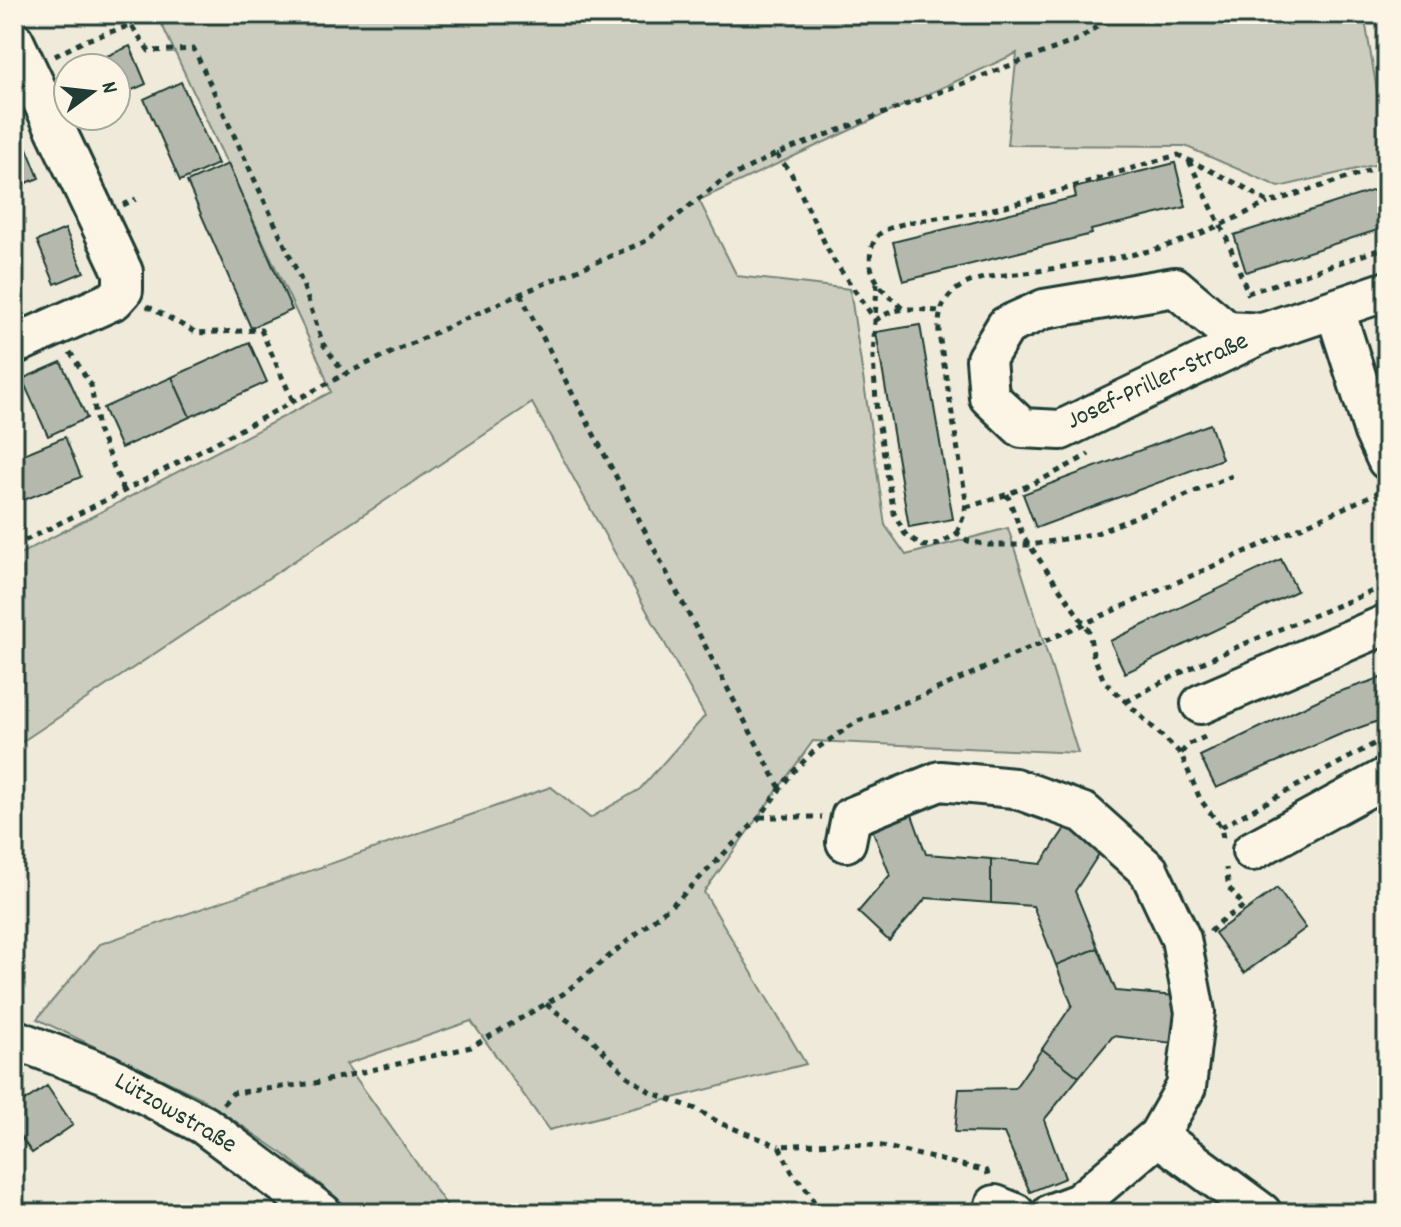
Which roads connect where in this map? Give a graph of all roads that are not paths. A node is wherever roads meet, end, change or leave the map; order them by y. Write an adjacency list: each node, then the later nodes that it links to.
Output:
1 (20, 56): 5 (street)
2 (1387, 291): 3 (street, Josef-Priller-Straße)
3 (1335, 310): 4 (street, Josef-Priller-Straße); 6 (street)
4 (1263, 333): 4 (street, Josef-Priller-Straße)
5 (14, 345)
6 (1387, 460)
7 (1387, 624): 8 (street)
8 (1201, 704)
9 (1387, 777): 11 (street)
10 (848, 830): 13 (street)
11 (1233, 850)
12 (14, 1039): 14 (street, Lützowstraße)
13 (1158, 1136): 15 (street); 16 (street)
14 (322, 1213)
15 (1052, 1213)
16 (1262, 1213)

